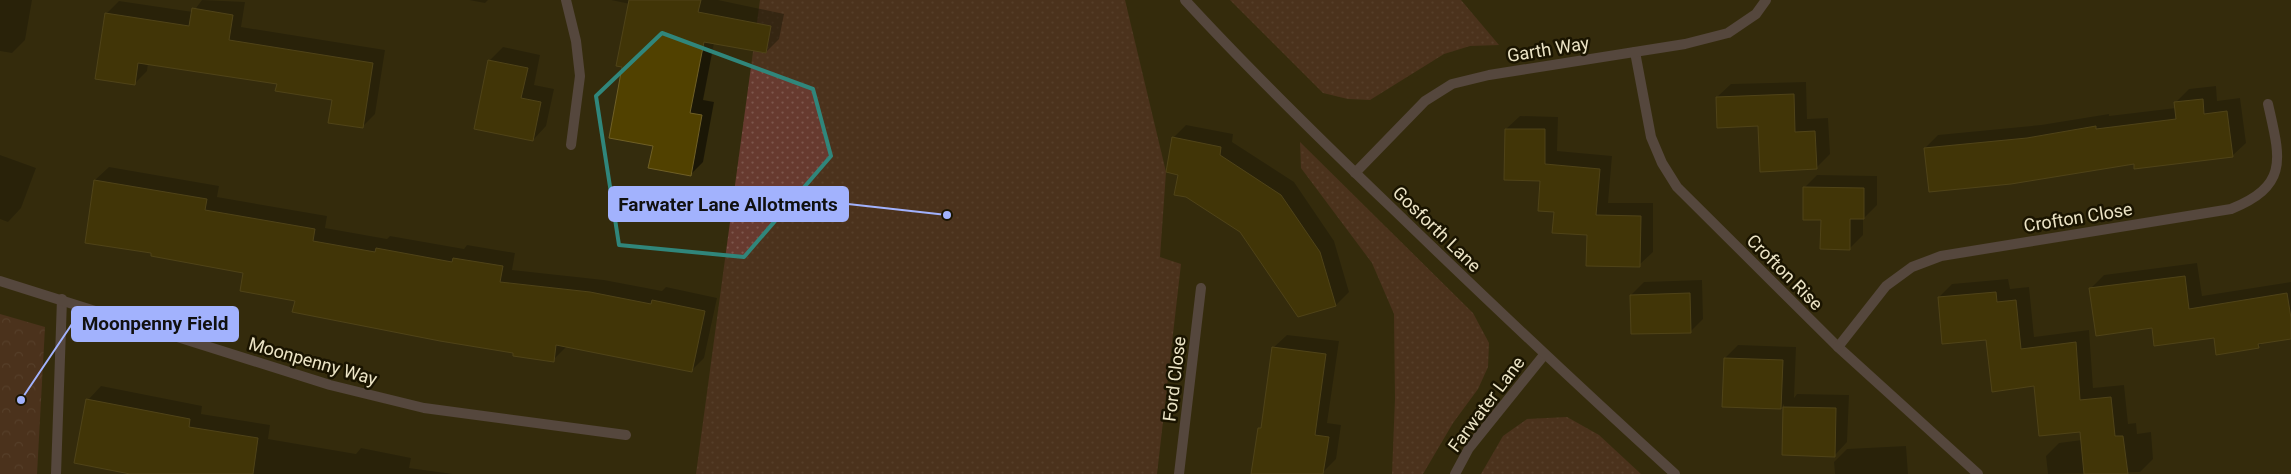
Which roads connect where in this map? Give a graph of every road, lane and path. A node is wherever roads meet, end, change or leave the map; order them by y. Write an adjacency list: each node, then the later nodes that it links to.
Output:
1 (566, 0): 6 (street)
2 (1185, 0): 7 (street, Gosforth Lane)
3 (1766, 0): 4 (street, Garth Way)
4 (1635, 52): 7 (street, Garth Way); 11 (street, Crofton Rise)
5 (2268, 104): 11 (street, Crofton Close)
6 (571, 145)
7 (1355, 173): 12 (street, Gosforth Lane)
8 (0, 281): 10 (street, Moonpenny Way)
9 (1201, 288): 15 (street, Ford Close)
10 (62, 298): 13 (street, Moonpenny Way); 14 (street)
11 (1838, 347): 18 (street, Crofton Rise)
12 (1544, 355): 16 (street, Farwater Lane); 17 (street, Gosforth Lane)
13 (626, 435)
14 (56, 474)
15 (1178, 474)
16 (1456, 474)
17 (1675, 474)
18 (1978, 474)

